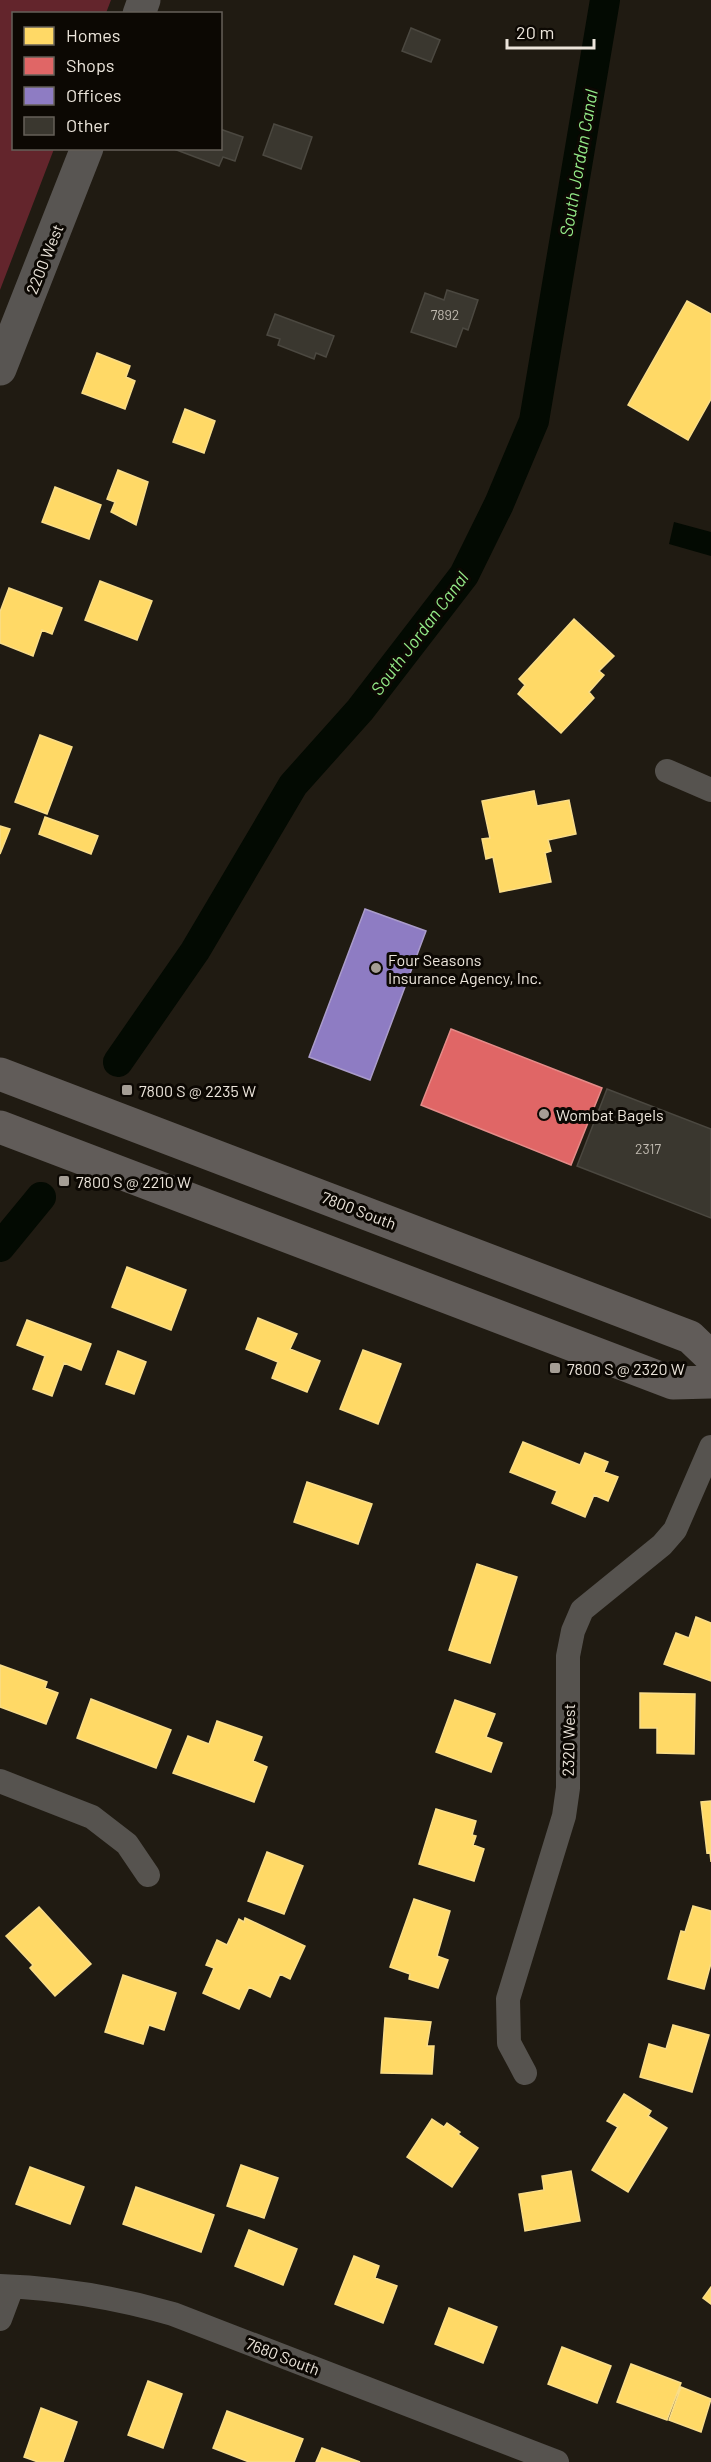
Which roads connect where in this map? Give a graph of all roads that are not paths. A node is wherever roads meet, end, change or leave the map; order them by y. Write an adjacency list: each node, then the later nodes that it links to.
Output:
1 (86, 150): 2 (street, 2200 West)
2 (0, 369)
3 (667, 771): 4 (street)
4 (711, 790)
5 (0, 1074): 7 (main road, 7800 South)
6 (0, 1127): 8 (main road)
7 (711, 1357)
8 (711, 1382)
9 (711, 1447): 12 (street, 2320 West)
10 (0, 1781): 11 (street)
11 (148, 1875)
12 (525, 2073)
13 (6, 2286): 14 (street); 15 (street, 7680 South)
14 (0, 2319)
15 (557, 2462)

